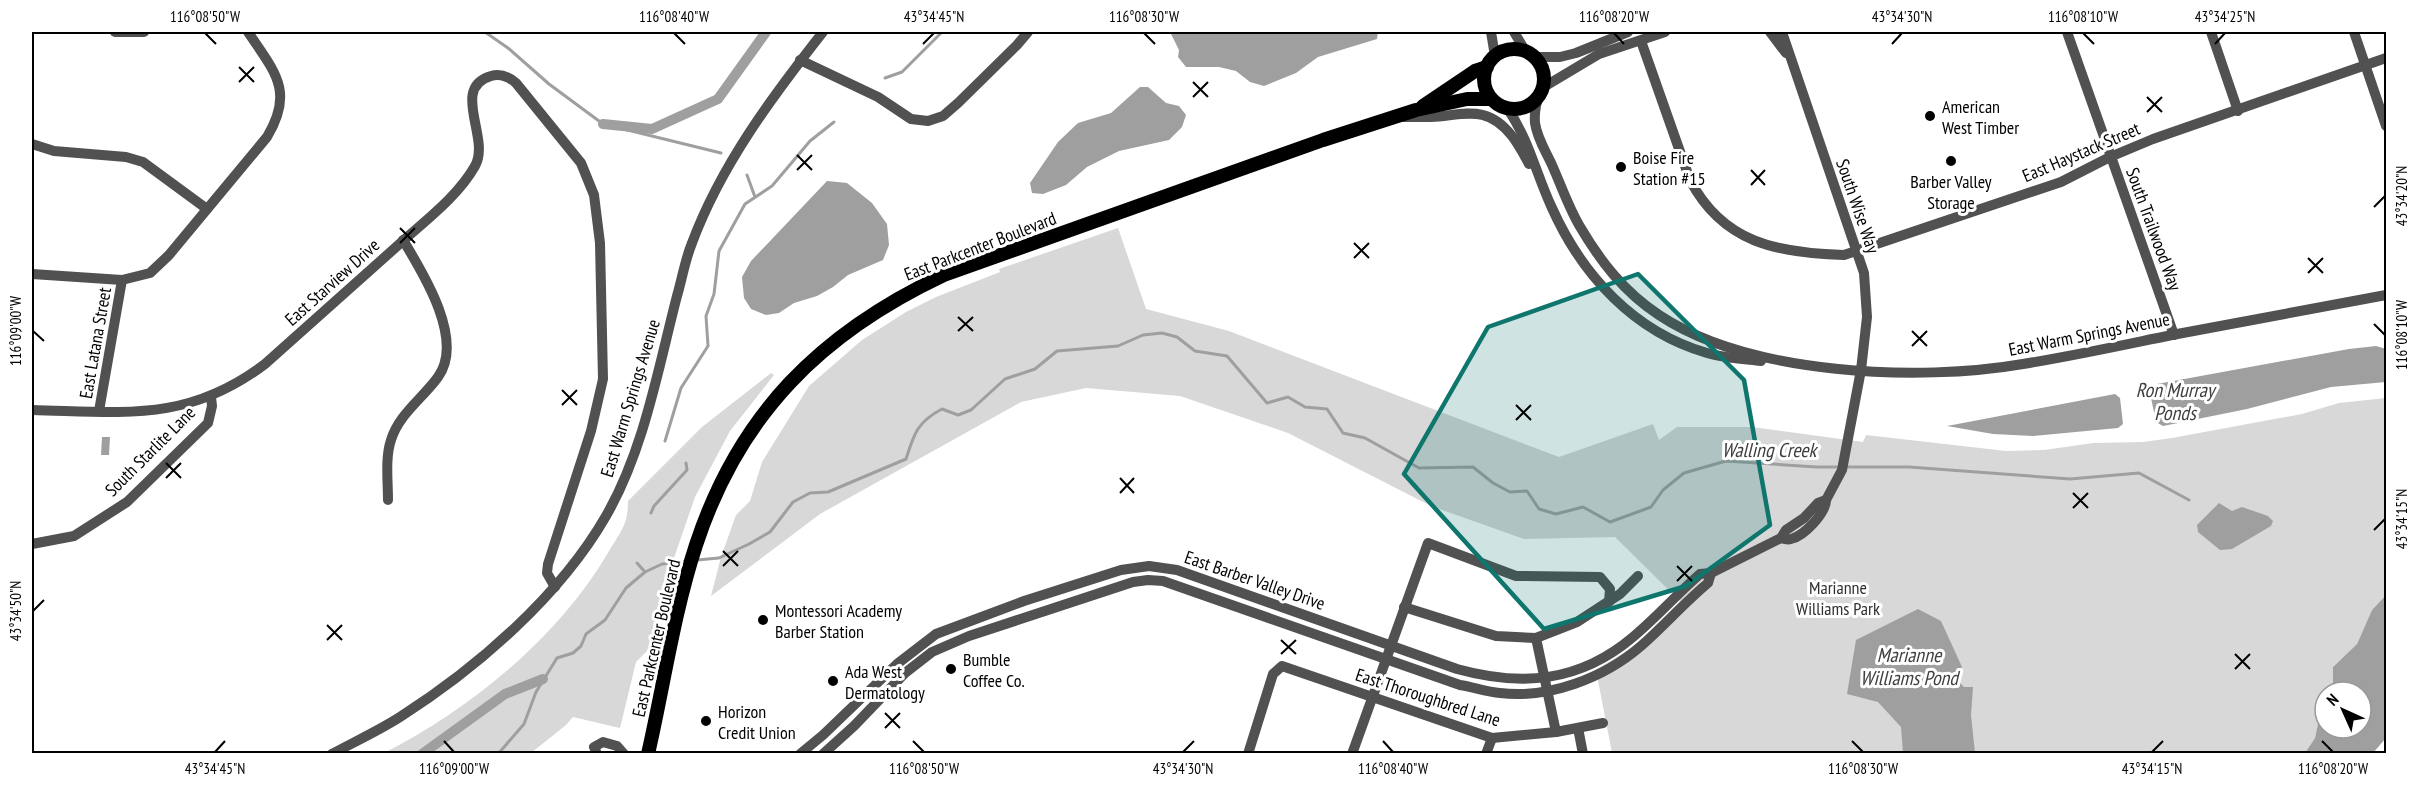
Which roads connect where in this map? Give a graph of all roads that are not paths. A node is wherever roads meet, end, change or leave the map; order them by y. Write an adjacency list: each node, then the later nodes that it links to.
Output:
1 (115, 32): 2 (street)
2 (144, 32)
3 (248, 32): 32 (street)
4 (823, 32): 19 (street, East Warm Springs Avenue)
5 (1028, 32): 19 (street)
6 (1491, 32): 20 (street)
7 (1514, 32): 16 (street)
8 (1628, 32): 16 (street)
9 (1665, 32): 15 (street)
10 (1770, 32): 17 (street, South Wise Way)
11 (1782, 32): 17 (street, South Wise Way)
12 (2067, 32): 30 (street, South Trailwood Way)
13 (2211, 32): 26 (street)
14 (2354, 32): 21 (street)
15 (1641, 41): 22 (street); 34 (street, East Haystack Street)
16 (1530, 55): 20 (main road); 22 (main road)
17 (1790, 56): 34 (street, South Wise Way)
18 (2386, 58): 21 (street, East Haystack Street)
19 (800, 60): 48 (street, East Warm Springs Avenue)
20 (1491, 61): 23 (main road); 25 (main road, East Parkcenter Boulevard)
21 (2366, 66): 26 (street, East Haystack Street); 28 (street)
22 (1541, 91): 24 (main road); 39 (street, East Warm Springs Avenue)
23 (1491, 99): 24 (main road); 25 (main road, East Parkcenter Boulevard)
24 (1507, 108): 31 (street, East Warm Springs Avenue)
25 (1416, 110): 27 (main road, East Parkcenter Boulevard)
26 (2238, 111): 30 (street, East Haystack Street)
27 (1396, 117): 31 (street); 64 (main road, East Parkcenter Boulevard)
28 (2386, 126)
29 (32, 144): 32 (street)
30 (2110, 157): 34 (street, East Haystack Street); 38 (street, South Trailwood Way)
31 (1542, 184): 39 (street, East Warm Springs Avenue)
32 (207, 209): 36 (street)
33 (403, 240): 41 (street, East Starview Drive); 44 (street); 48 (street, East Starview Drive)
34 (1856, 251): 40 (street, South Wise Way)
35 (32, 274): 36 (street)
36 (122, 280): 43 (street, East Latana Street)
37 (2386, 295): 38 (street, East Warm Springs Avenue)
38 (2174, 334): 40 (street, East Warm Springs Avenue)
39 (1796, 363): 40 (street, East Warm Springs Avenue)
40 (1861, 370): 46 (street, East Barber Valley Drive)
41 (211, 397): 43 (street, East Starview Drive); 45 (street, South Starlite Lane)
42 (32, 410): 43 (street, East Starview Drive)
43 (99, 411)
44 (388, 500)
45 (32, 544)
46 (1711, 573): 54 (street, East Barber Valley Drive); 55 (street, East Barber Valley Drive)
47 (1638, 576): 49 (street)
48 (555, 587): 61 (street, East Warm Springs Avenue)
49 (1609, 602): 50 (street); 51 (street)
50 (1404, 607): 51 (street); 52 (street)
51 (1536, 638): 54 (street)
52 (1390, 646): 53 (street); 54 (street, East Barber Valley Drive); 65 (street, East Barber Valley Drive)
53 (1386, 658): 55 (street, East Barber Valley Drive); 56 (street); 66 (street, East Barber Valley Drive)
54 (1544, 678): 55 (street)
55 (1547, 691): 59 (street)
56 (1372, 697): 60 (street, East Thoroughbred Lane); 67 (street, East Thoroughbred Lane); 68 (street)
57 (1603, 723): 58 (street, East Thoroughbred Lane)
58 (1578, 728): 59 (street, East Thoroughbred Lane); 70 (street)
59 (1556, 732): 60 (street, East Thoroughbred Lane)
60 (1492, 738): 69 (street)
61 (332, 753)
62 (597, 753): 63 (street)
63 (622, 753)
64 (648, 753)
65 (800, 753)
66 (823, 753)
67 (1248, 753)
68 (1352, 753)
69 (1486, 753)
70 (1583, 753)

